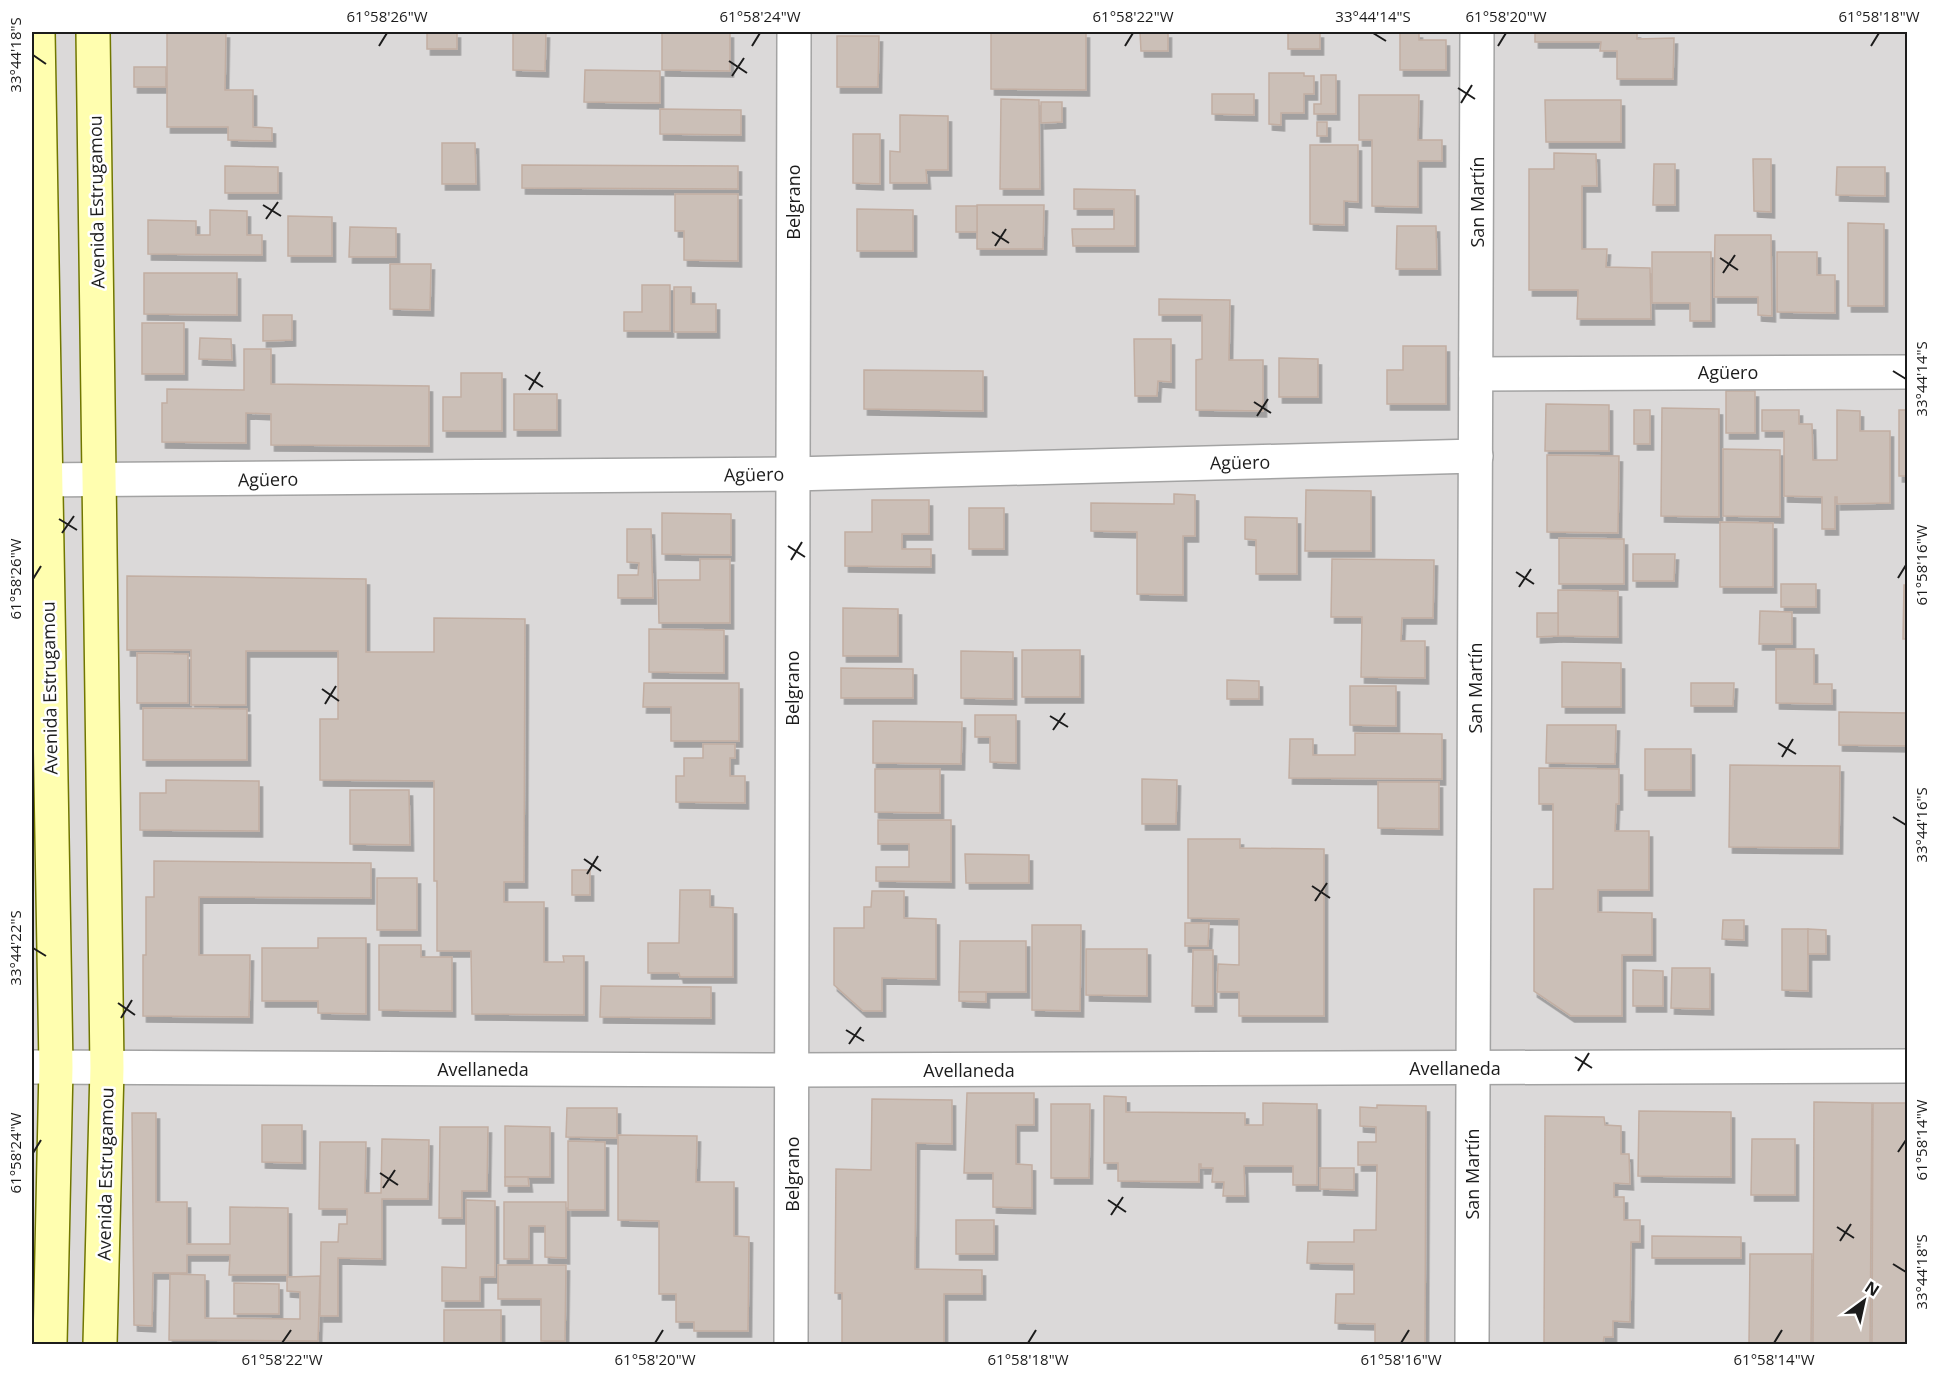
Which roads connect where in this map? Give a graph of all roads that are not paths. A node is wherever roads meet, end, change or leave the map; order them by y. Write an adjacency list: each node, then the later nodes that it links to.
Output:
1 (38, 32): 9 (main road, Avenida Estrugamou)
2 (93, 32): 10 (main road, Avenida Estrugamou)
3 (794, 32): 8 (street, Belgrano)
4 (1478, 32): 6 (street, San Martín)
5 (1908, 372): 6 (street, Agüero)
6 (1476, 374): 7 (street, San Martín)
7 (1476, 456): 8 (street, Agüero); 14 (street, San Martín)
8 (793, 474): 10 (street, Agüero); 15 (street, Belgrano)
9 (39, 480): 10 (street, Agüero); 12 (main road, Avenida Estrugamou)
10 (100, 480): 13 (main road, Avenida Estrugamou)
11 (1908, 1066): 14 (street, Avellaneda)
12 (44, 1067): 13 (street, Avellaneda); 16 (main road, Avenida Estrugamou)
13 (107, 1068): 15 (street, Avellaneda); 17 (main road, Avenida Estrugamou)
14 (1473, 1068): 15 (street, Avellaneda); 19 (street, San Martín)
15 (792, 1070): 18 (street, Belgrano)
16 (50, 1344)
17 (100, 1344)
18 (791, 1344)
19 (1472, 1344)

